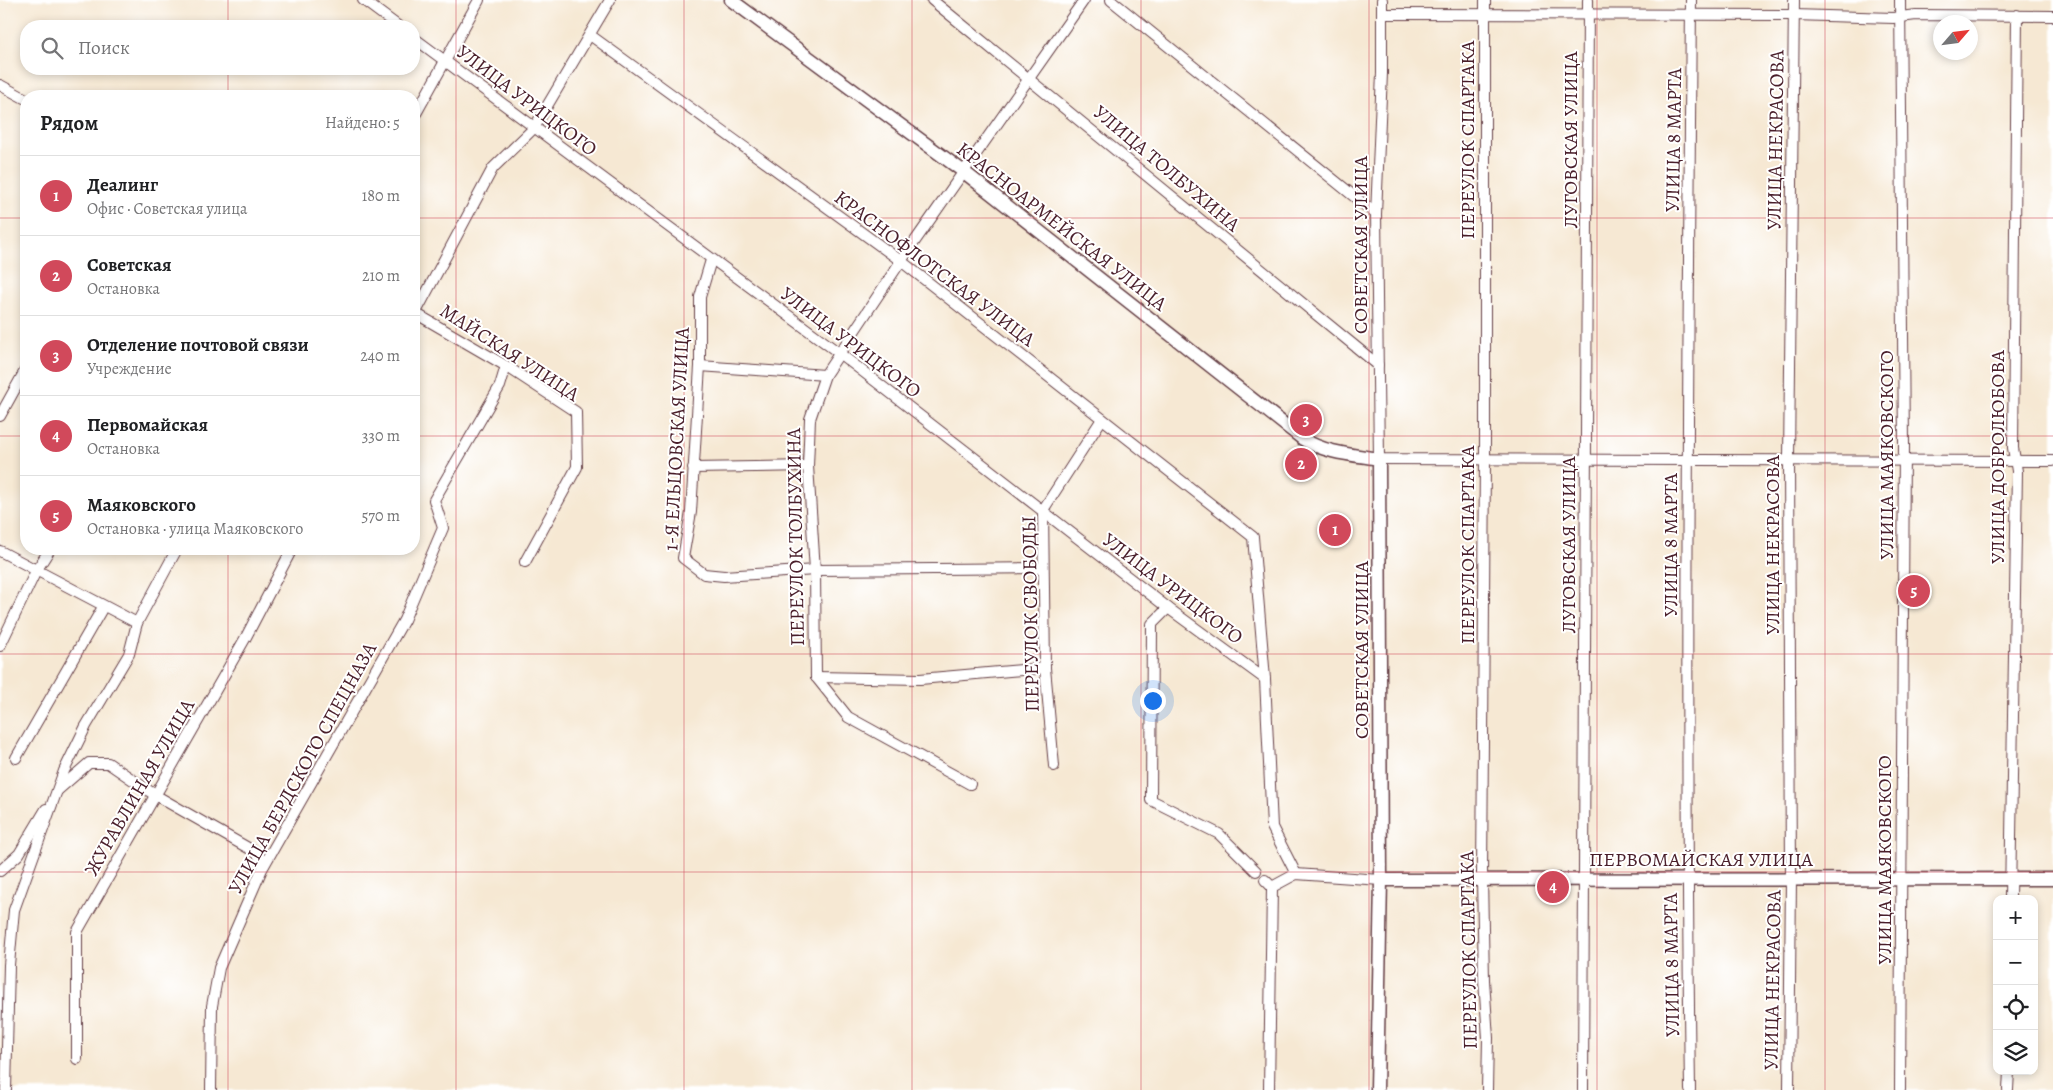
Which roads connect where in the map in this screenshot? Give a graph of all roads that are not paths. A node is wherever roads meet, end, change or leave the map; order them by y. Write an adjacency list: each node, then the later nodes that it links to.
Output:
1 (363, 0): 22 (street)
2 (480, 0): 25 (street)
3 (610, 0): 23 (street)
4 (731, 0): 31 (street, КРАСНОАРМЕЙСКАЯ УЛИЦА)
5 (932, 0): 26 (street, УЛИЦА ТОЛБУХИНА)
6 (1084, 0): 26 (street, ПЕРЕУЛОК ТОЛБУХИНА)
7 (1111, 0): 32 (street)
8 (1382, 0): 14 (street, СОВЕТСКАЯ УЛИЦА)
9 (1485, 0): 15 (street, ПЕРЕУЛОК СПАРТАКА)
10 (1588, 0): 16 (street, ЛУГОВСКАЯ УЛИЦА)
11 (1691, 0): 17 (street, УЛИЦА 8 МАРТА)
12 (1794, 0): 18 (street, УЛИЦА НЕКРАСОВА)
13 (1900, 0): 21 (street, УЛИЦА МАЯКОВСКОГО)
14 (1383, 14): 15 (street); 32 (street, СОВЕТСКАЯ УЛИЦА)
15 (1485, 14): 16 (street); 46 (street, ПЕРЕУЛОК СПАРТАКА)
16 (1588, 15): 17 (street); 47 (street, ЛУГОВСКАЯ УЛИЦА)
17 (1691, 15): 18 (street); 48 (street, УЛИЦА 8 МАРТА)
18 (1794, 15): 21 (street); 49 (street, УЛИЦА НЕКРАСОВА)
19 (2017, 16): 20 (street); 21 (street); 51 (street, УЛИЦА ДОБРОЛЮБОВА)
20 (2053, 16)
21 (1900, 18): 50 (street, УЛИЦА МАЯКОВСКОГО)
22 (390, 20)
23 (590, 35): 30 (street); 34 (street, КРАСНОФЛОТСКАЯ УЛИЦА)
24 (420, 42): 25 (street, УЛИЦА УРИЦКОГО)
25 (446, 61): 29 (street); 30 (street, УЛИЦА УРИЦКОГО)
26 (1030, 78): 31 (street, ПЕРЕУЛОК ТОЛБУХИНА); 38 (street, УЛИЦА ТОЛБУХИНА)
27 (0, 84): 28 (street)
28 (20, 96)
29 (420, 106)
30 (534, 128): 33 (street, УЛИЦА УРИЦКОГО); 35 (street)
31 (964, 172): 34 (street, ПЕРЕУЛОК ТОЛБУХИНА); 45 (street, КРАСНОАРМЕЙСКАЯ УЛИЦА)
32 (1376, 214): 38 (street, СОВЕТСКАЯ УЛИЦА)
33 (712, 260): 37 (street, УЛИЦА УРИЦКОГО); 40 (street, 1-Я ЕЛЬЦОВСКАЯ УЛИЦА)
34 (901, 261): 37 (street, ПЕРЕУЛОК ТОЛБУХИНА); 44 (street, КРАСНОФЛОТСКАЯ УЛИЦА)
35 (420, 306)
36 (420, 318): 39 (street, МАЙСКАЯ УЛИЦА)
37 (839, 353): 41 (street, ПЕРЕУЛОК ТОЛБУХИНА); 55 (street, УЛИЦА УРИЦКОГО)
38 (1378, 365): 45 (street, СОВЕТСКАЯ УЛИЦА)
39 (506, 366): 60 (street, МАЙСКАЯ УЛИЦА); 76 (street, УЛИЦА БЕРДСКОГО СПЕЦНАЗА)
40 (700, 366): 41 (street); 54 (street, 1-Я ЕЛЬЦОВСКАЯ УЛИЦА)
41 (825, 375): 53 (street, ПЕРЕУЛОК ТОЛБУХИНА)
42 (20, 380): 43 (street)
43 (0, 416)
44 (1102, 419): 55 (street, ПЕРЕУЛОК СВОБОДЫ); 70 (street, КРАСНОФЛОТСКАЯ УЛИЦА)
45 (1379, 459): 46 (street); 87 (street, СОВЕТСКАЯ УЛИЦА)
46 (1485, 459): 47 (street); 81 (street, ПЕРЕУЛОК СПАРТАКА)
47 (1586, 459): 48 (street); 82 (street, ЛУГОВСКАЯ УЛИЦА)
48 (1687, 459): 49 (street); 83 (street, УЛИЦА 8 МАРТА)
49 (1789, 459): 50 (street); 84 (street, УЛИЦА НЕКРАСОВА)
50 (1904, 459): 51 (street); 80 (street, УЛИЦА МАЯКОВСКОГО)
51 (2015, 460): 52 (street); 85 (street, УЛИЦА ДОБРОЛЮБОВА)
52 (2053, 461)
53 (808, 466): 54 (street); 62 (street, ПЕРЕУЛОК ТОЛБУХИНА)
54 (693, 468): 62 (street, 1-Я ЕЛЬЦОВСКАЯ УЛИЦА)
55 (1042, 510): 61 (street, ПЕРЕУЛОК СВОБОДЫ); 65 (street, УЛИЦА УРИЦКОГО)
56 (0, 551): 63 (street)
57 (46, 555): 63 (street)
58 (174, 555): 66 (street)
59 (289, 555): 75 (street, ЖУРАВЛИНАЯ УЛИЦА)
60 (524, 562)
61 (1043, 568): 62 (street, 1-Я ЕЛЬЦОВСКАЯ УЛИЦА); 68 (street, ПЕРЕУЛОК СВОБОДЫ)
62 (815, 570): 69 (street, ПЕРЕУЛОК ТОЛБУХИНА)
63 (36, 571): 64 (street); 67 (street)
64 (103, 607): 66 (street); 71 (street)
65 (1168, 608): 70 (street, УЛИЦА УРИЦКОГО); 78 (street)
66 (137, 623): 74 (street)
67 (0, 646)
68 (1045, 668): 69 (street); 72 (street, ПЕРЕУЛОК СВОБОДЫ)
69 (816, 677): 73 (street)
70 (1265, 679): 79 (street)
71 (16, 758)
72 (1054, 766)
73 (970, 784)
74 (57, 790): 75 (street); 77 (street); 91 (street)
75 (155, 795): 76 (street); 89 (street, ЖУРАВЛИНАЯ УЛИЦА)
76 (264, 865): 92 (street, УЛИЦА БЕРДСКОГО СПЕЦНАЗА)
77 (0, 871)
78 (1256, 871)
79 (1296, 874): 87 (street, ПЕРВОМАЙСКАЯ УЛИЦА); 93 (street)
80 (1902, 877): 84 (street, ПЕРВОМАЙСКАЯ УЛИЦА); 85 (street, ПЕРВОМАЙСКАЯ УЛИЦА); 99 (street, УЛИЦА МАЯКОВСКОГО)
81 (1482, 878): 82 (street, ПЕРВОМАЙСКАЯ УЛИЦА); 87 (street, ПЕРВОМАЙСКАЯ УЛИЦА); 95 (street, ПЕРЕУЛОК СПАРТАКА)
82 (1584, 878): 83 (street, ПЕРВОМАЙСКАЯ УЛИЦА); 96 (street, ЛУГОВСКАЯ УЛИЦА)
83 (1687, 878): 84 (street, ПЕРВОМАЙСКАЯ УЛИЦА); 97 (street, УЛИЦА 8 МАРТА)
84 (1791, 878): 98 (street, УЛИЦА НЕКРАСОВА)
85 (2010, 878): 86 (street, ПЕРВОМАЙСКАЯ УЛИЦА); 88 (street, УЛИЦА ДОБРОЛЮБОВА)
86 (2053, 879)
87 (1381, 880): 94 (street, СОВЕТСКАЯ УЛИЦА)
88 (2010, 895)
89 (77, 1058)
90 (2008, 1075): 100 (street)
91 (6, 1090)
92 (211, 1090)
93 (1269, 1090)
94 (1377, 1090)
95 (1487, 1090)
96 (1583, 1090)
97 (1690, 1090)
98 (1789, 1090)
99 (1900, 1090)
100 (2008, 1090)

